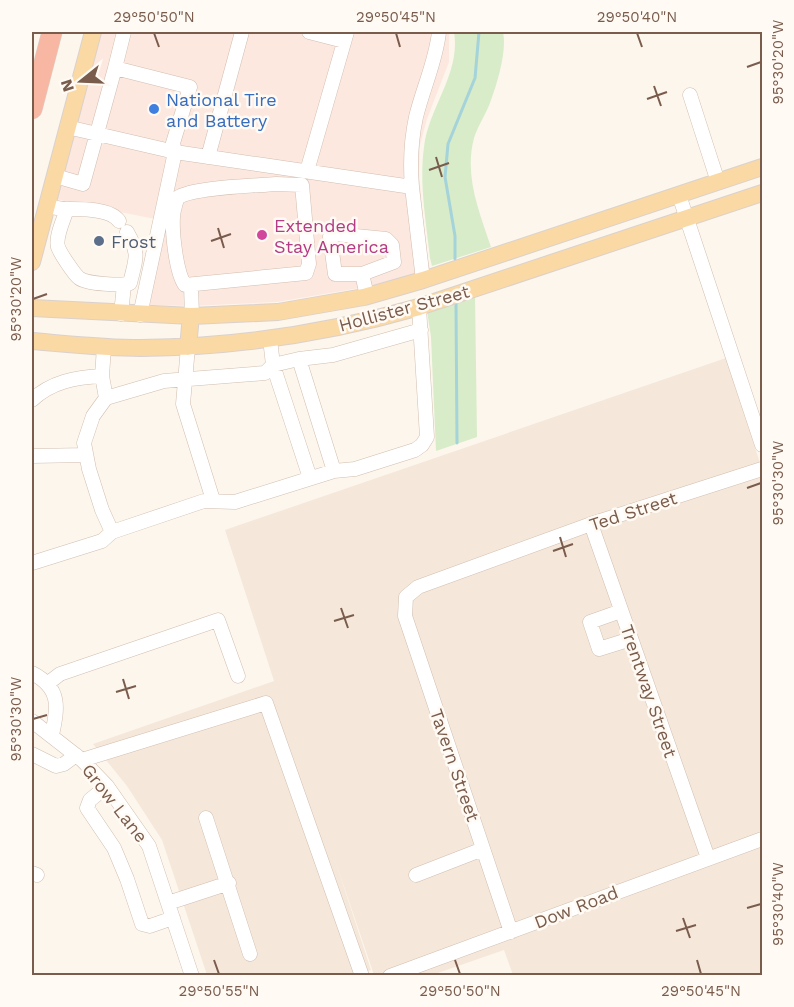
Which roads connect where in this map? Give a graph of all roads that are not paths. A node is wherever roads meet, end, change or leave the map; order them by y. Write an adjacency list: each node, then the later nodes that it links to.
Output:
1 (52, 32): 10 (highway)
2 (93, 32): 11 (main road)
3 (124, 32): 8 (street)
4 (242, 32): 14 (street)
5 (309, 32): 7 (street)
6 (439, 32): 19 (street)
7 (345, 36): 16 (street)
8 (115, 68): 12 (street); 13 (street)
9 (690, 95): 18 (street)
10 (32, 110)
11 (68, 127): 12 (street); 17 (main road)
12 (97, 135): 13 (street); 17 (street)
13 (175, 152): 14 (street); 26 (street)
14 (208, 157): 16 (street)
15 (762, 167): 18 (main road, Hollister Street)
16 (307, 171): 19 (street)
17 (55, 176): 22 (main road)
18 (718, 182): 21 (main road, Hollister Street)
19 (412, 187): 29 (street)
20 (762, 193): 24 (main road, Hollister Street)
21 (679, 195): 24 (street); 29 (main road, Hollister Street)
22 (47, 206): 23 (street); 25 (main road)
23 (66, 209): 30 (street); 30 (street)
24 (687, 218): 33 (main road, Hollister Street); 51 (street)
25 (32, 258)
26 (152, 260): 27 (street); 36 (street)
27 (177, 260): 31 (street); 31 (street)
28 (362, 274): 28 (street); 32 (street)
29 (423, 280): 32 (main road, Hollister Street)
30 (124, 285): 35 (street)
31 (191, 285): 37 (street)
32 (367, 296): 37 (main road, Hollister Street)
33 (419, 307): 38 (main road, Hollister Street); 39 (street)
34 (32, 308): 35 (main road, Hollister Street)
35 (121, 314): 36 (main road, Hollister Street)
36 (140, 315): 37 (main road, Hollister Street)
37 (191, 316): 44 (main road)
38 (368, 322): 40 (main road, Hollister Street); 42 (street)
39 (421, 330): 42 (street); 55 (street)
40 (270, 339): 44 (main road, Hollister Street); 46 (street)
41 (32, 341): 43 (main road, Hollister Street)
42 (374, 343): 45 (street)
43 (104, 347): 44 (main road, Hollister Street); 47 (street)
44 (188, 347): 48 (street)
45 (299, 358): 46 (street); 55 (street)
46 (273, 365): 48 (street); 56 (street)
47 (102, 376): 49 (street); 50 (street)
48 (186, 379): 49 (street); 57 (street)
49 (106, 398): 52 (street)
50 (32, 400)
51 (762, 445)
52 (86, 454): 53 (street); 59 (street)
53 (32, 456)
54 (762, 469): 58 (street, Ted Street)
55 (334, 471): 56 (street)
56 (310, 478): 57 (street)
57 (213, 500): 59 (street)
58 (591, 524): 61 (street, Ted Street); 62 (street, Trentway Street)
59 (112, 532): 60 (street)
60 (32, 563)
61 (406, 597): 74 (street, Tavern Street)
62 (621, 611): 63 (street, Trentway Street); 63 (street)
63 (631, 639): 75 (street, Trentway Street)
64 (32, 673): 66 (street)
65 (237, 676): 66 (street)
66 (47, 684): 68 (street)
67 (32, 721): 68 (street, Grow Lane)
68 (52, 735): 70 (street, Grow Lane)
69 (32, 754): 70 (street)
70 (79, 757): 71 (street, Grow Lane); 83 (street)
71 (106, 786): 78 (street, Grow Lane); 79 (street)
72 (206, 819): 77 (street)
73 (762, 839): 75 (street, Dow Road)
74 (483, 849): 76 (street); 80 (street, Tavern Street)
75 (708, 858): 80 (street, Dow Road)
76 (416, 875)
77 (229, 883): 78 (street); 81 (street)
78 (168, 903): 79 (street, Grow Lane)
79 (173, 918): 82 (street, Grow Lane)
80 (511, 932): 84 (street, Dow Road)
81 (250, 954)
82 (192, 975)
83 (362, 975)
84 (390, 975)

